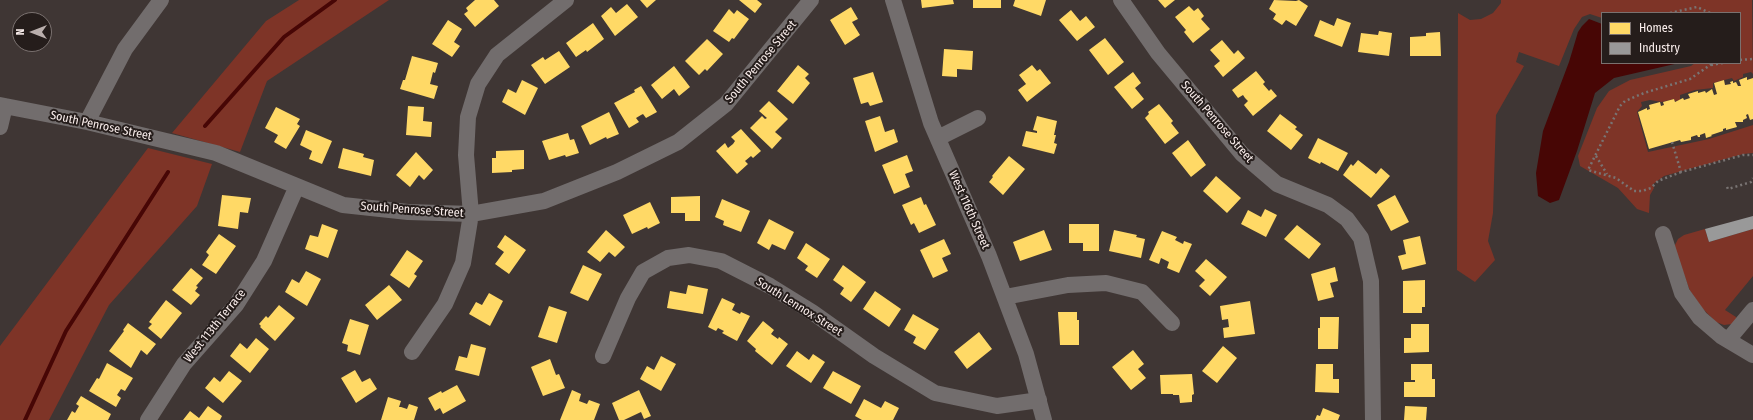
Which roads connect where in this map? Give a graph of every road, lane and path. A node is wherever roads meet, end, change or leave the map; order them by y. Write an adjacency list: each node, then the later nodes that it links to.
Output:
1 (566, 0): 24 (street)
2 (811, 0): 24 (street, South Penrose Street)
3 (894, 0): 15 (street, West 116th Street)
4 (1121, 0): 36 (street, South Penrose Street)
5 (155, 2): 13 (street)
6 (1674, 12): 7 (path)
7 (1708, 12)
8 (1753, 59): 9 (path)
9 (1741, 60)
10 (1712, 64): 18 (path)
11 (2, 106): 13 (street, South Penrose Street); 14 (street)
12 (978, 118): 15 (street)
13 (87, 122): 22 (street, South Penrose Street)
14 (0, 127)
15 (938, 138): 26 (street, West 116th Street)
16 (1672, 142): 19 (path)
17 (1753, 155): 19 (path)
18 (1596, 156): 20 (path); 20 (path)
19 (1681, 172): 20 (path)
20 (1607, 174)
21 (1753, 178): 23 (path)
22 (298, 186): 24 (street, South Penrose Street); 34 (street, West 113th Terrace)
23 (1727, 187)
24 (471, 214): 30 (street)
25 (1664, 234): 29 (street)
26 (1005, 297): 28 (street); 33 (street, West 116th Street)
27 (1753, 310): 29 (street)
28 (1172, 323)
29 (1728, 340): 32 (street)
30 (412, 352)
31 (603, 356): 33 (street, South Lennox Street)
32 (1753, 356)
33 (1039, 400): 35 (street, West 116th Street)
34 (148, 420)
35 (1044, 420)
36 (1373, 420)

